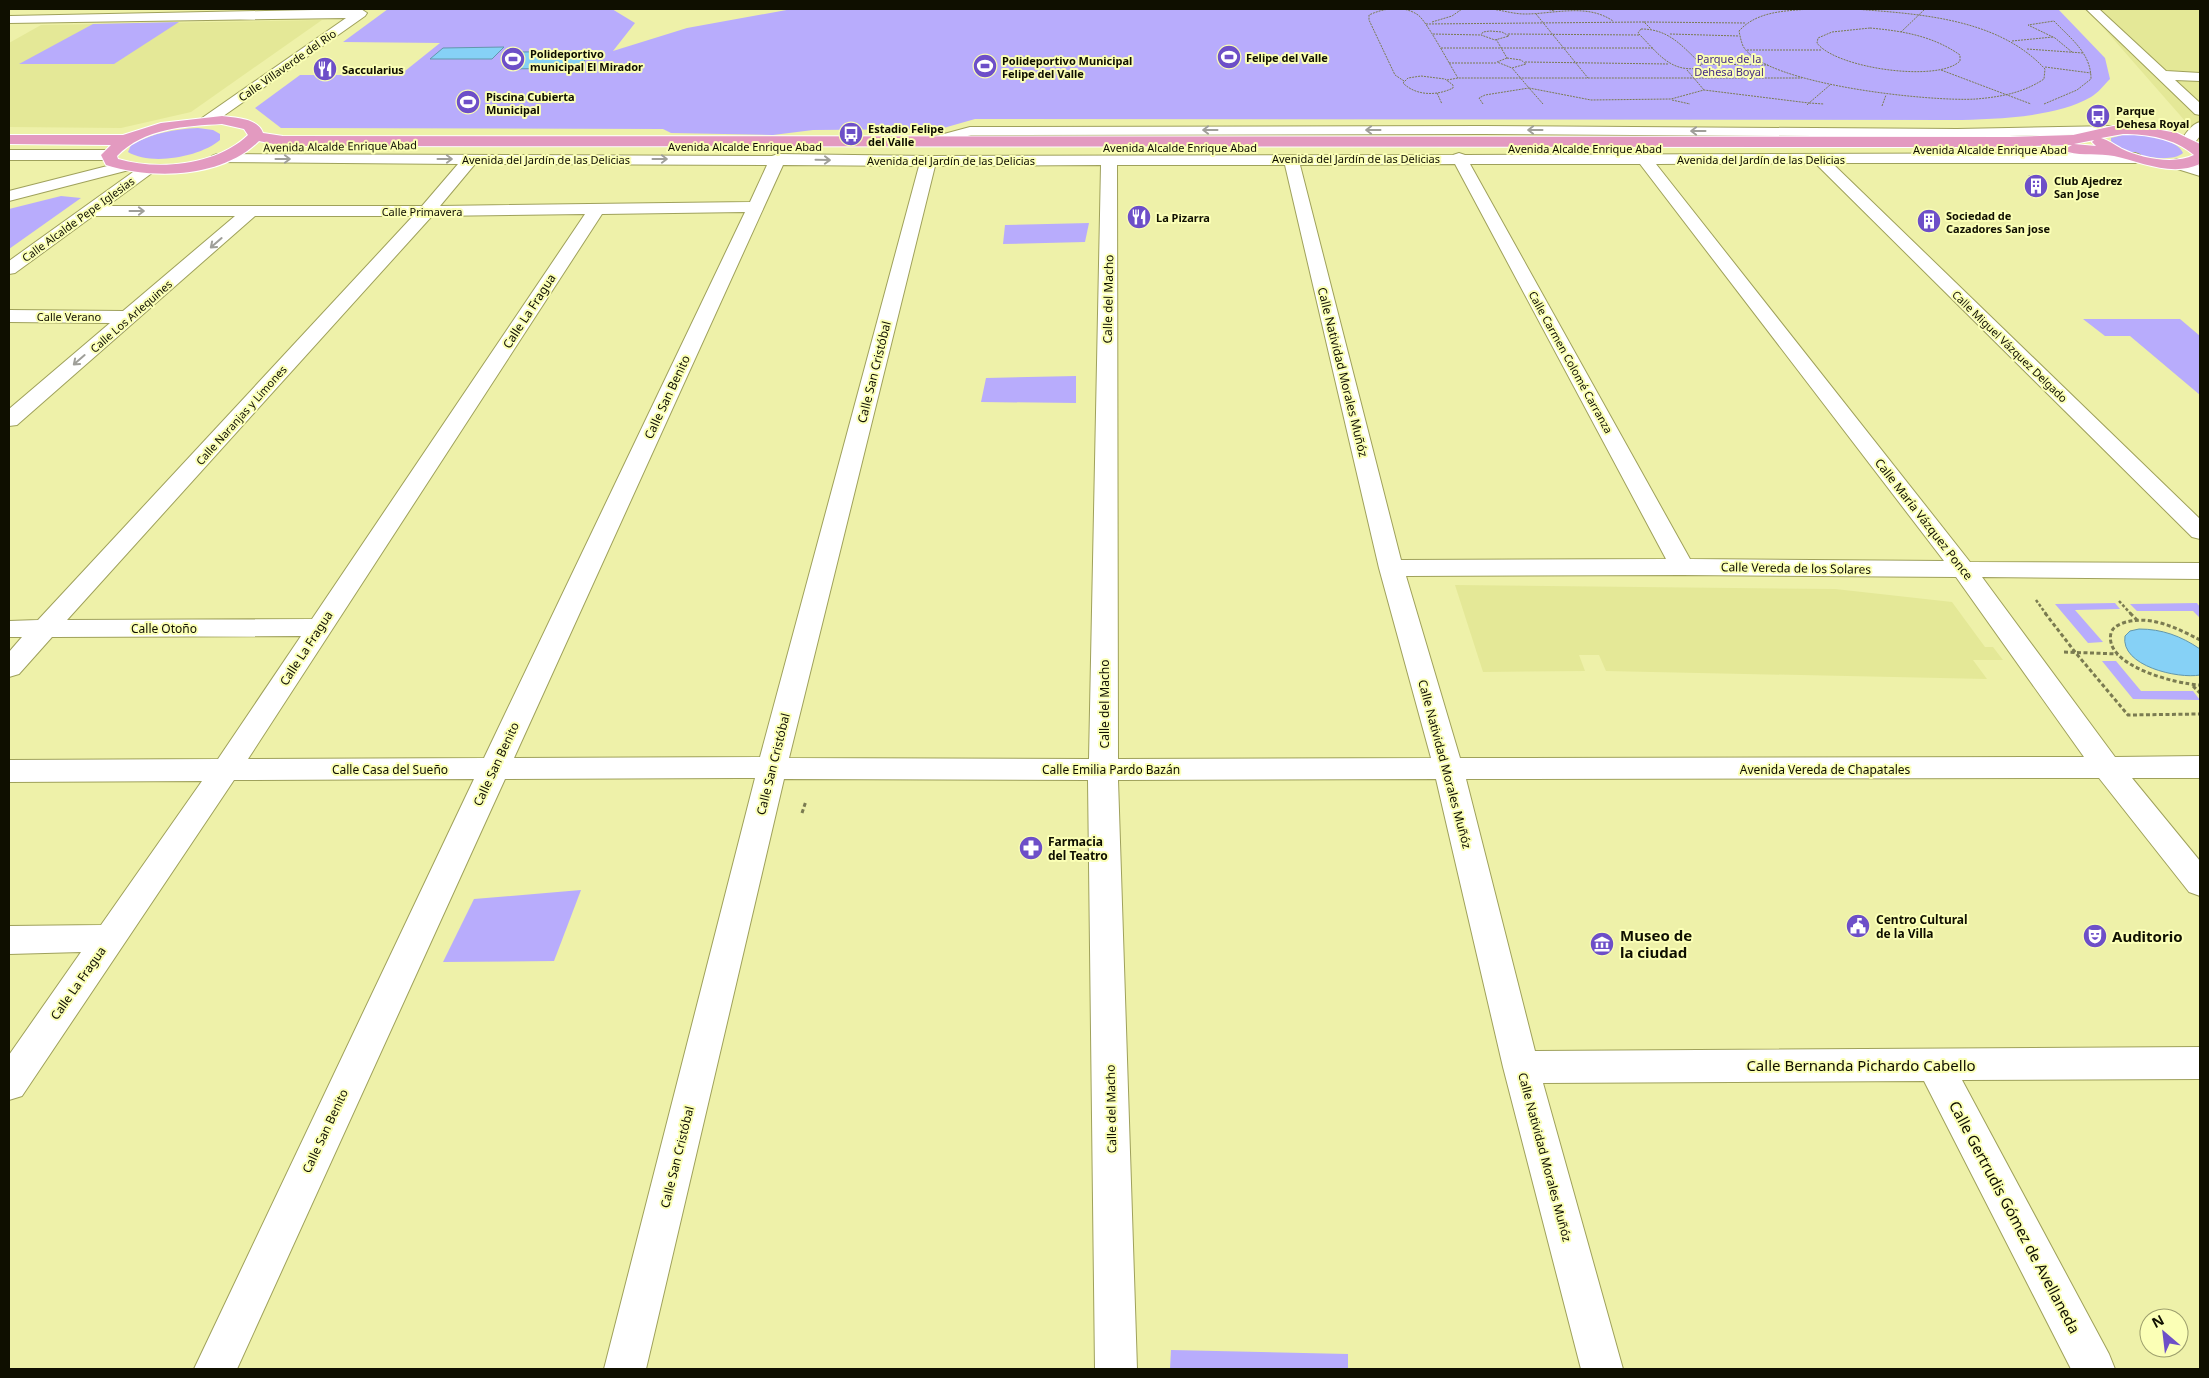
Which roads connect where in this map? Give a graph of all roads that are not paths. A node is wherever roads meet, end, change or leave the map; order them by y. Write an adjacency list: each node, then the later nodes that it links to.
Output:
1 (30, 9): 4 (street)
2 (2092, 9): 5 (street)
3 (362, 12): 4 (street); 8 (street, Calle Villaverde del Rio)
4 (9, 20)
5 (2162, 75): 6 (street); 7 (street)
6 (2200, 77)
7 (2197, 109): 9 (street)
8 (207, 121): 12 (main road); 16 (main road)
9 (2200, 121)
10 (2200, 126): 18 (street)
11 (2114, 130): 13 (main road, Avenida Alcalde Enrique Abad); 18 (main road); 19 (street, Avenida Alcalde Enrique Abad, one-way to 19)
12 (256, 136): 17 (main road); 19 (main road, Avenida Alcalde Enrique Abad)
13 (2099, 136): 19 (main road, Avenida Alcalde Enrique Abad); 20 (main road)
14 (9, 140): 16 (main road)
15 (9, 146): 16 (main road)
16 (116, 147): 21 (street); 32 (main road)
17 (244, 148): 20 (main road, Avenida Alcalde Enrique Abad); 24 (main road)
18 (2197, 149)
19 (931, 151): 26 (street, Avenida del Jardín de las Delicias, one-way to 19); 27 (street, Avenida del Jardín de las Delicias); 54 (street, Calle San Cristóbal)
20 (2116, 152): 23 (main road)
21 (9, 155)
22 (1460, 158): 28 (street, Avenida del Jardín de las Delicias); 29 (street, Avenida del Jardín de las Delicias); 46 (street, Calle Carmen Colomé Carranza)
23 (2135, 158): 30 (street, Avenida del Jardín de las Delicias); 31 (main road)
24 (217, 159): 25 (street, Avenida del Jardín de las Delicias, one-way to 25); 33 (main road)
25 (470, 159): 26 (street, Avenida del Jardín de las Delicias, one-way to 26); 40 (street, Calle Naranjas y Limones)
26 (778, 159): 37 (street, Calle San Benito)
27 (1109, 159): 28 (street, Avenida del Jardín de las Delicias); 57 (street, Calle del Macho)
28 (1291, 159): 47 (street, Calle Natividad Morales Muñóz)
29 (1644, 159): 30 (street, Avenida del Jardín de las Delicias); 48 (street, Calle María Vázquez Ponce)
30 (1819, 160): 45 (street, Calle Miguel Vázquez Delgado)
31 (2191, 164): 34 (street)
32 (123, 167): 33 (main road); 35 (street)
33 (146, 170): 39 (street, Calle Alcalde Pepe Iglesias)
34 (2200, 178)
35 (9, 196)
36 (597, 208): 37 (street, Calle Primavera); 40 (street, Calle Primavera); 50 (street, Calle La Fragua)
37 (755, 208): 59 (street, Calle San Benito)
38 (252, 210): 39 (street, Calle Primavera, one-way to 38); 40 (street, Calle Primavera); 43 (street, Calle Los Arlequines, one-way to 43)
39 (88, 211): 41 (street, Calle Alcalde Pepe Iglesias)
40 (427, 212): 52 (street, Calle Naranjas y Limones)
41 (9, 269)
42 (9, 316): 43 (street, Calle Verano)
43 (129, 317): 44 (street, Calle Los Arlequines, one-way to 44)
44 (9, 420)
45 (2200, 532)
46 (1682, 567): 47 (street, Calle Vereda de los Solares); 48 (street, Calle Vereda de los Solares)
47 (1391, 568): 60 (street, Calle Natividad Morales Muñóz)
48 (1964, 570): 49 (street, Calle Vereda de los Solares); 58 (street, Calle María Vázquez Ponce)
49 (2200, 571)
50 (320, 627): 52 (street, Calle Otoño); 56 (street, Calle La Fragua)
51 (9, 629): 52 (street, Calle Otoño)
52 (45, 629): 53 (street, Calle Naranjas y Limones)
53 (9, 668)
54 (772, 767): 57 (street, Calle Emilia Pardo Bazán); 59 (street, Calle Casa del Sueño); 70 (street, Calle San Cristóbal)
55 (2200, 767): 58 (street, Avenida Vereda de Chapatales)
56 (227, 768): 59 (street, Calle Casa del Sueño); 61 (street, Calle Casa del Sueño); 63 (street, Calle La Fragua)
57 (1103, 768): 60 (street, Calle Emilia Pardo Bazán); 71 (street, Calle del Macho)
58 (2108, 768): 60 (street, Avenida Vereda de Chapatales); 62 (street, Calle María Vázquez Ponce)
59 (494, 769): 69 (street, Calle San Benito)
60 (1449, 770): 67 (street, Calle Natividad Morales Muñóz)
61 (9, 771)
62 (2200, 883)
63 (110, 938): 64 (street); 68 (street, Calle La Fragua)
64 (9, 940)
65 (2200, 1063): 66 (street, Calle Bernanda Pichardo Cabello)
66 (1935, 1065): 67 (street, Calle Bernanda Pichardo Cabello); 73 (street, Calle Gertrudis Gómez de Avellaneda)
67 (1521, 1067): 72 (street, Calle Natividad Morales Muñóz)
68 (9, 1084)
69 (215, 1369)
70 (625, 1369)
71 (1116, 1369)
72 (1602, 1369)
73 (2094, 1369)

